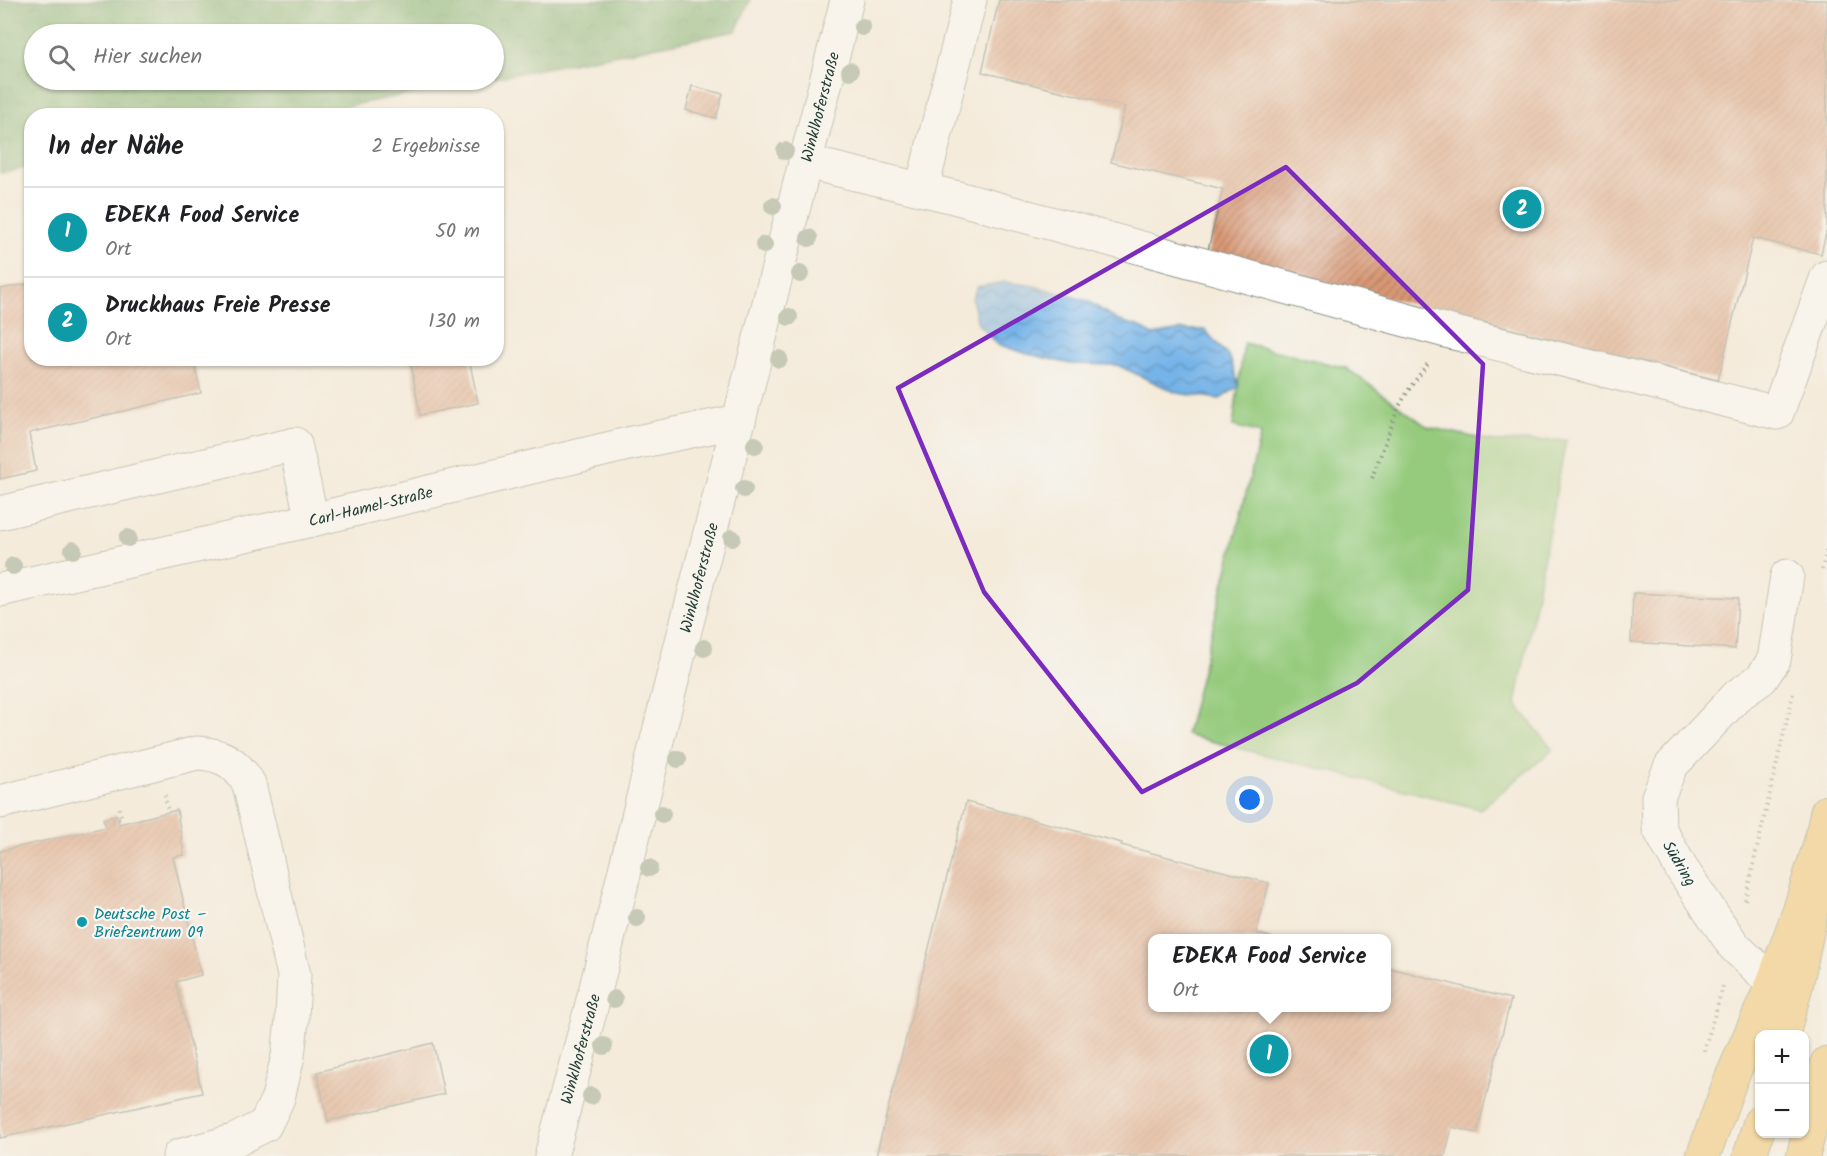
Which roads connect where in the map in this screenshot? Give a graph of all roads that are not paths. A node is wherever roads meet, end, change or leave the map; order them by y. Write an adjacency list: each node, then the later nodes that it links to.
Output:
1 (847, 0): 3 (street, Winklhoferstraße)
2 (970, 0): 4 (street)
3 (805, 162): 4 (street); 6 (street, Winklhoferstraße)
4 (922, 188): 5 (street)
5 (1827, 277)
6 (739, 421): 8 (street, Carl-Hamel-Straße); 18 (street, Winklhoferstraße)
7 (0, 513): 8 (street)
8 (312, 520): 10 (street, Carl-Hamel-Straße)
9 (1787, 576): 14 (street, Südring)
10 (0, 590)
11 (0, 802): 19 (street)
12 (1827, 812): 13 (main road)
13 (1820, 844): 14 (main road); 15 (main road)
14 (1773, 983): 20 (main road)
15 (1784, 1030)
16 (1827, 1063): 22 (main road)
17 (1755, 1138): 21 (main road)
18 (546, 1155)
19 (179, 1156)
20 (1703, 1156)
21 (1750, 1156)
22 (1803, 1156)

